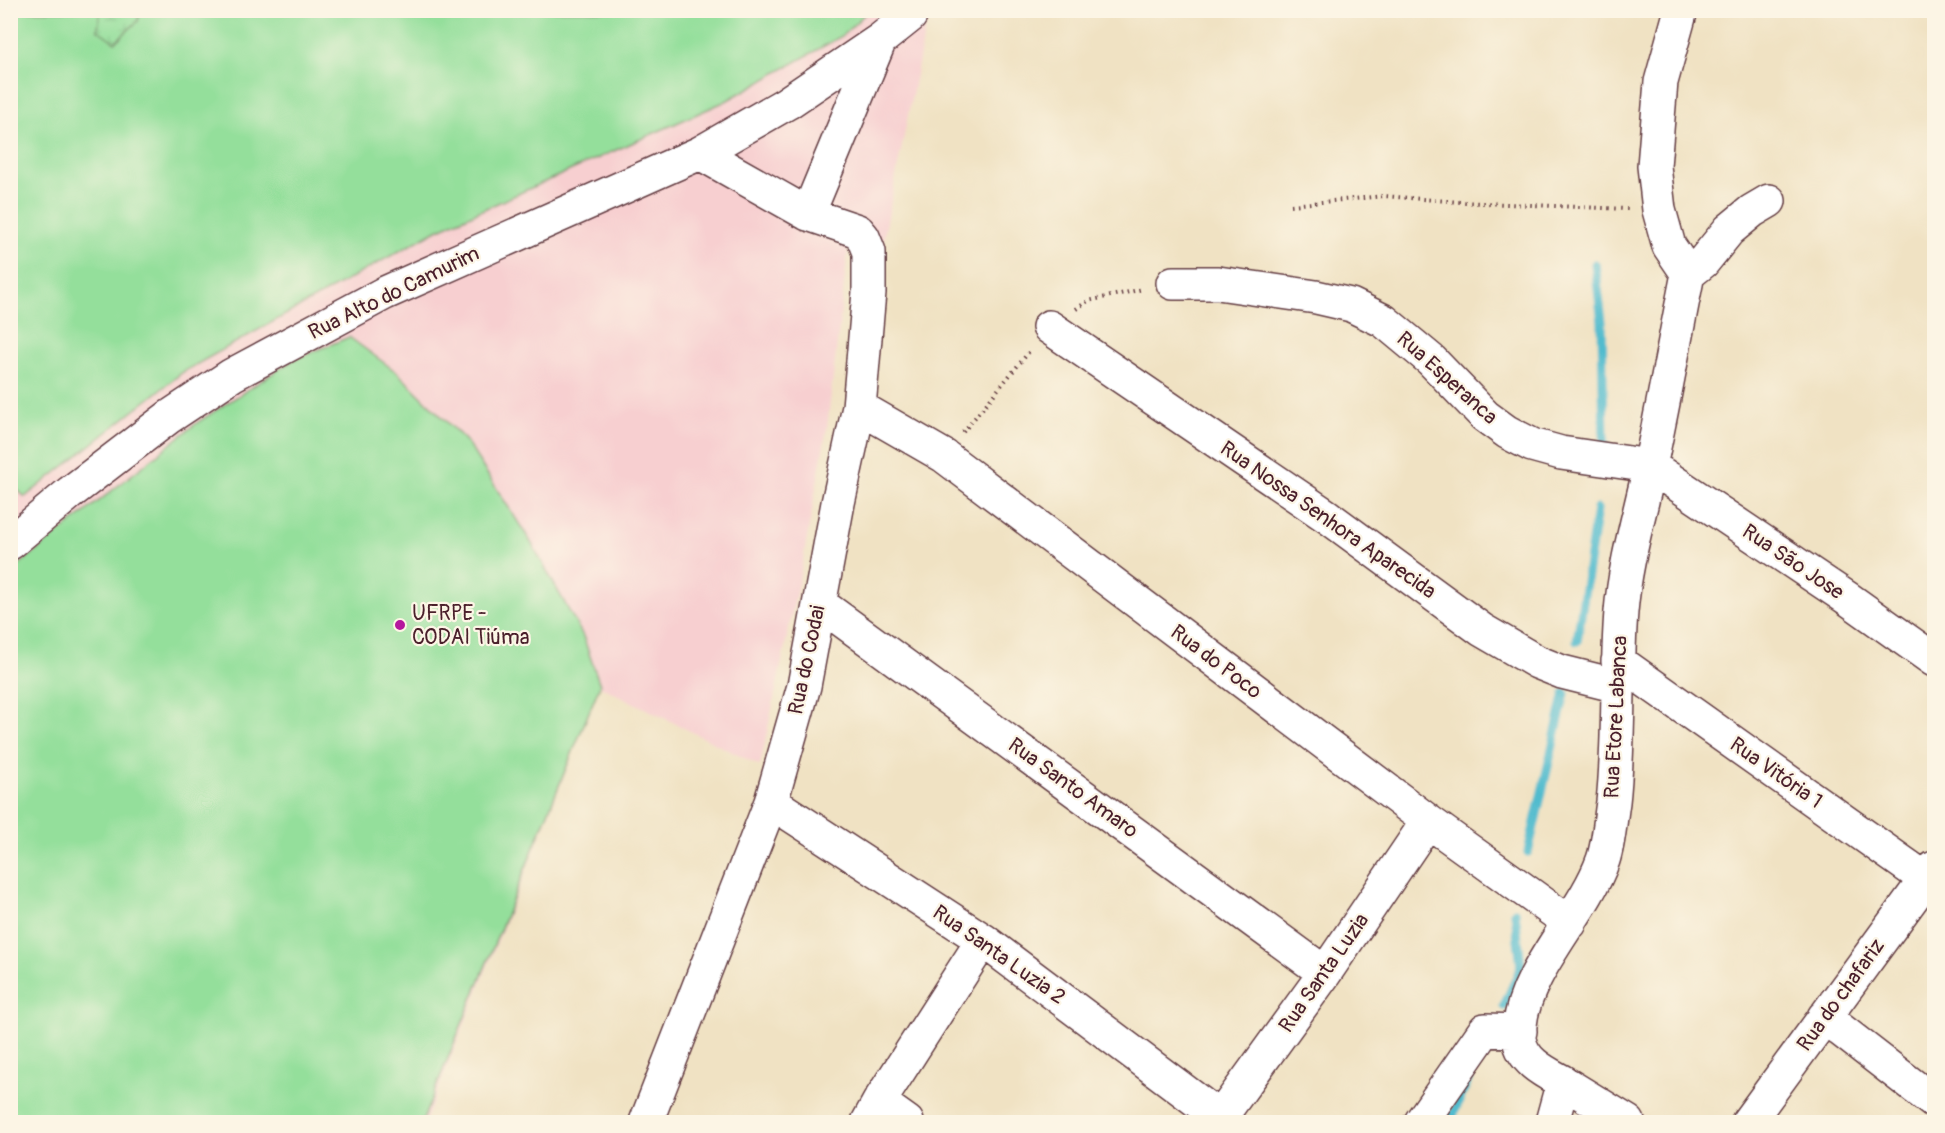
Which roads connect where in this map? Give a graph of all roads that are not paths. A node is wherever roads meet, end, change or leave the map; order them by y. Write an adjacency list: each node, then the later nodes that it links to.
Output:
1 (914, 10): 3 (street, Rua Alto do Camurim)
2 (1681, 10): 7 (street)
3 (880, 40): 4 (street, Rua Alto do Camurim); 6 (street)
4 (700, 153): 6 (street); 12 (street, Rua Alto do Camurim)
5 (1769, 201): 7 (street)
6 (808, 214): 10 (street, Rua do Codai)
7 (1688, 274): 11 (street, Rua Etore Labanca)
8 (1173, 283): 11 (street, Rua Esperanca)
9 (1049, 327): 15 (street, Rua Nossa Senhora Aparecida)
10 (859, 406): 13 (street, Rua do Codai); 17 (street, Rua do Poco)
11 (1650, 466): 14 (street, Rua São Jose); 15 (street, Rua Etore Labanca)
12 (10, 543)
13 (820, 604): 16 (street, Rua do Codai); 21 (street, Rua Santo Amaro)
14 (1935, 660)
15 (1618, 673): 18 (street, Rua Vitória 1); 19 (street, Rua Etore Labanca)
16 (771, 802): 20 (street, Rua Santa Luzia 2); 28 (street, Rua do Codai)
17 (1428, 821): 19 (street, Rua do Poco); 21 (street, Rua Santa Luzia)
18 (1932, 877): 22 (street, Rua do chafariz)
19 (1570, 923): 23 (street, Rua Etore Labanca)
20 (983, 940): 26 (street); 27 (street, Rua Santa Luzia 2)
21 (1325, 973): 27 (street, Rua Santa Luzia)
22 (1824, 1017): 25 (street); 33 (street, Rua do chafariz)
23 (1520, 1031): 24 (street, Rua Etore Labanca); 30 (street)
24 (1563, 1082): 31 (street); 32 (street, Rua Etore Labanca)
25 (1935, 1102)
26 (873, 1112): 29 (street)
27 (1219, 1120)
28 (646, 1122)
29 (908, 1122)
30 (1421, 1122)
31 (1552, 1122)
32 (1628, 1122)
33 (1748, 1122)

